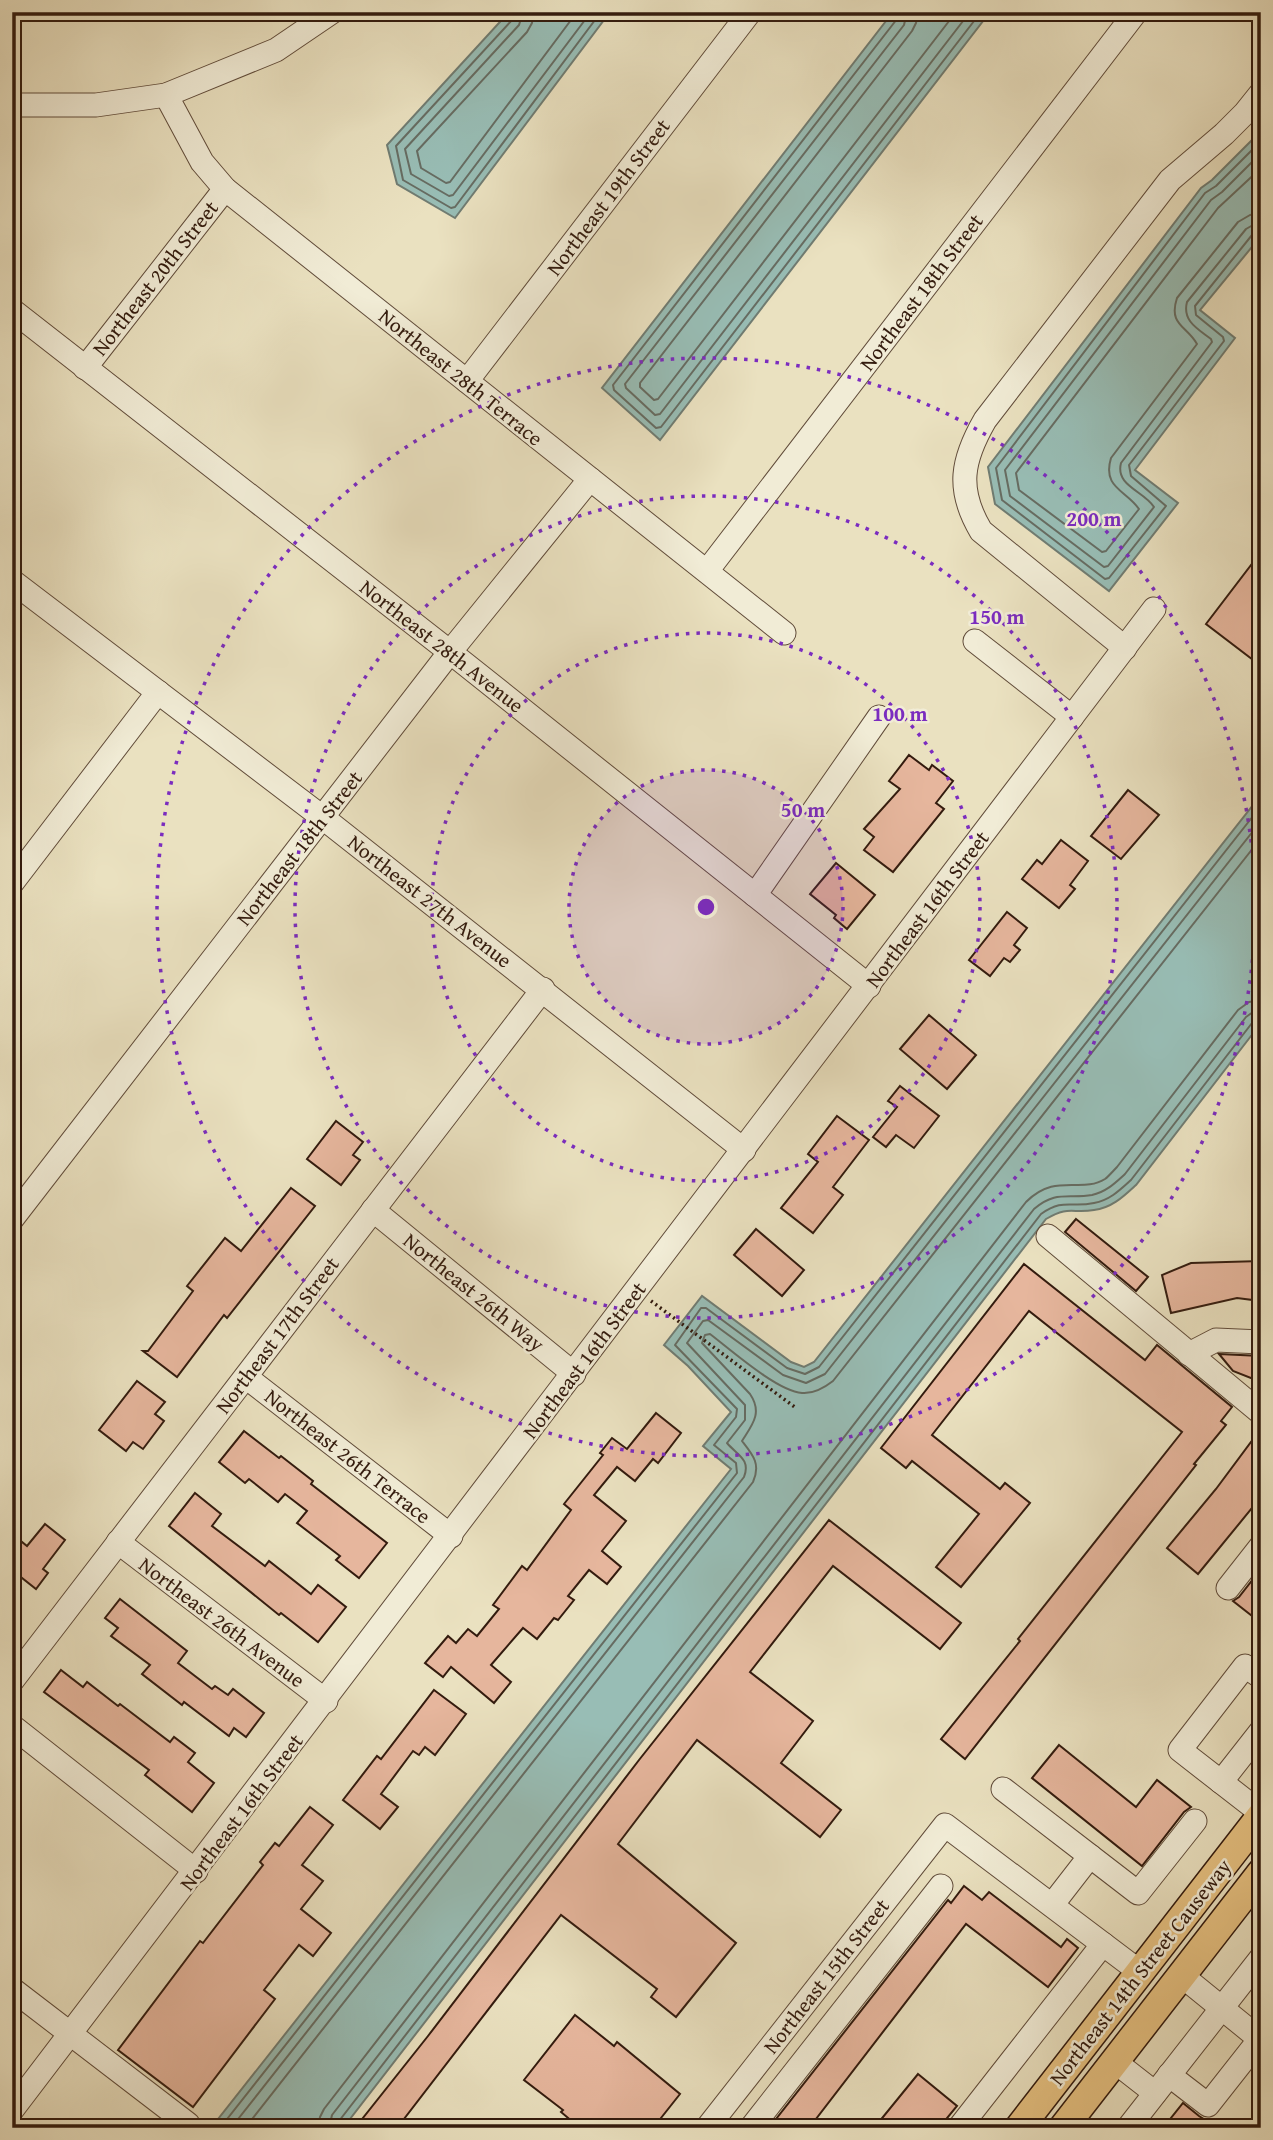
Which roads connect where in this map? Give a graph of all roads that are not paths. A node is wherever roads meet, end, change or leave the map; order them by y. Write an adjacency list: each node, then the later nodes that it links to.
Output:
1 (332, 12): 5 (street)
2 (750, 12): 10 (street, Northeast 19th Street)
3 (1136, 12): 12 (street, Northeast 18th Street)
4 (1261, 93): 17 (street)
5 (166, 95): 6 (street); 7 (street, Northeast 28th Terrace)
6 (12, 105)
7 (225, 189): 9 (street, Northeast 20th Street); 10 (street, Northeast 28th Terrace)
8 (12, 310): 9 (street, Northeast 28th Avenue)
9 (85, 368): 18 (street, Northeast 28th Avenue)
10 (467, 381): 11 (street, Northeast 28th Terrace)
11 (590, 480): 12 (street, Northeast 28th Terrace); 18 (street, Northeast 18th Street)
12 (707, 571): 15 (street, Northeast 28th Terrace)
13 (12, 581): 19 (street, Northeast 27th Avenue)
14 (1154, 610): 17 (street, Northeast 16th Street)
15 (785, 633)
16 (975, 641): 21 (street)
17 (1125, 648): 21 (street, Northeast 16th Street)
18 (450, 652): 22 (street, Northeast 18th Street); 24 (street, Northeast 28th Avenue)
19 (158, 692): 22 (street, Northeast 27th Avenue); 23 (street)
20 (879, 717): 24 (street)
21 (1072, 717): 25 (street, Northeast 16th Street)
22 (322, 817): 26 (street, Northeast 27th Avenue); 29 (street, Northeast 18th Street)
23 (12, 883)
24 (755, 895): 25 (street, Northeast 28th Avenue)
25 (869, 986): 27 (street, Northeast 16th Street)
26 (542, 989): 27 (street, Northeast 27th Avenue); 28 (street, Northeast 17th Street)
27 (744, 1150): 33 (street, Northeast 16th Street)
28 (373, 1210): 33 (street, Northeast 26th Way); 34 (street, Northeast 17th Street)
29 (12, 1219)
30 (1048, 1237): 32 (street)
31 (1261, 1342): 32 (street)
32 (1189, 1354): 35 (street)
33 (574, 1374): 36 (street, Northeast 16th Street)
34 (246, 1377): 36 (street, Northeast 26th Terrace); 37 (street, Northeast 17th Street)
35 (1261, 1413)
36 (451, 1536): 42 (street, Northeast 16th Street)
37 (118, 1542): 41 (street, Northeast 17th Street); 42 (street, Northeast 26th Avenue)
38 (1261, 1546): 39 (street)
39 (1228, 1588)
40 (1261, 1677): 45 (street)
41 (12, 1681)
42 (326, 1701): 50 (street, Northeast 16th Street)
43 (12, 1726): 50 (street)
44 (1261, 1731): 45 (street)
45 (1221, 1782): 47 (street)
46 (1003, 1789): 49 (street)
47 (1261, 1815): 56 (main road, Northeast 14th Street Causeway)
48 (1195, 1821): 49 (street)
49 (1090, 1856): 53 (street)
50 (196, 1871): 60 (street, Northeast 16th Street)
51 (1261, 1873): 57 (main road, Northeast 14th Street Causeway)
52 (941, 1886): 67 (street)
53 (1052, 1905): 54 (street); 66 (street, Northeast 15th Street)
54 (1103, 1944): 56 (street); 68 (street)
55 (1261, 1958): 59 (street)
56 (1140, 1972): 62 (main road); 69 (main road, Northeast 14th Street Causeway)
57 (1181, 1975): 59 (street); 62 (main road, Northeast 14th Street Causeway)
58 (12, 1989): 60 (street)
59 (1222, 2008): 61 (street); 63 (street)
60 (70, 2035): 64 (street, Northeast 16th Street); 65 (street)
61 (1260, 2040): 63 (street)
62 (1120, 2053): 63 (street); 70 (main road, Northeast 14th Street Causeway)
63 (1162, 2084): 71 (street)
64 (12, 2110)
65 (188, 2124)
66 (707, 2128)
67 (751, 2128)
68 (959, 2128)
69 (1018, 2128)
70 (1063, 2128)
71 (1128, 2128)

